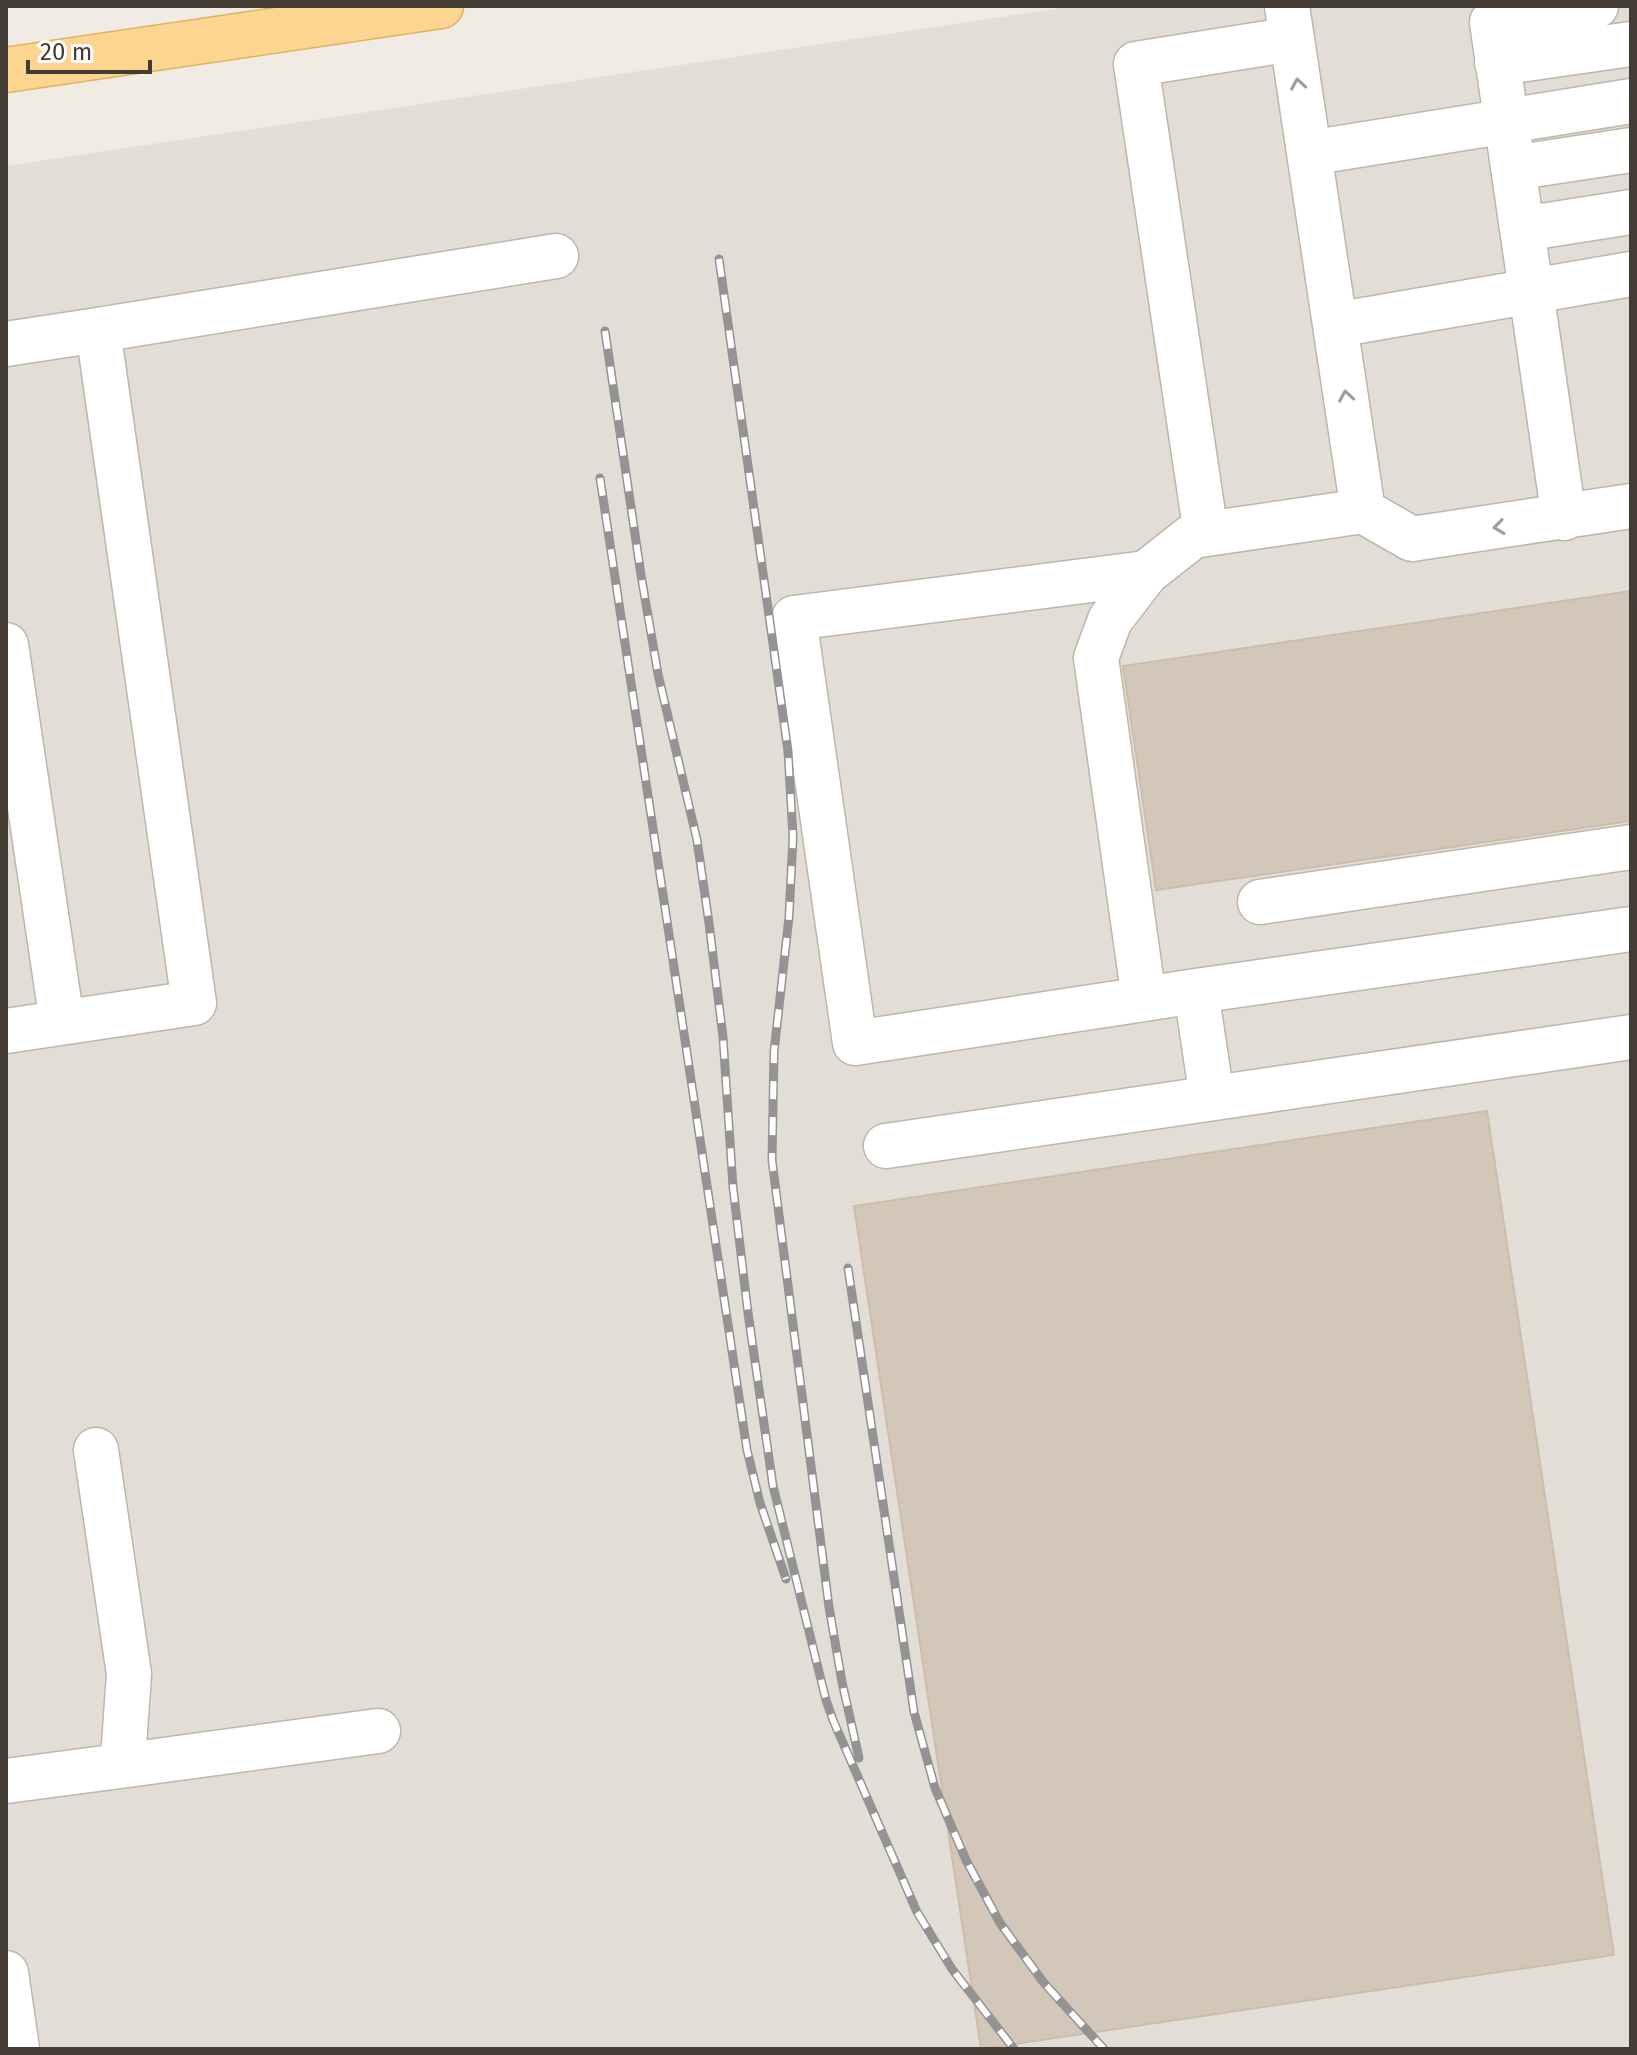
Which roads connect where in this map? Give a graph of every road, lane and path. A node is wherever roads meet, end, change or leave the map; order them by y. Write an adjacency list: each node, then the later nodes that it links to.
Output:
1 (441, 6): 6 (main road)
2 (1596, 6): 5 (street)
3 (1289, 23): 10 (street, one-way to 3); 23 (street)
4 (1631, 44): 5 (street)
5 (1497, 63): 8 (street)
6 (6, 70)
7 (1631, 101): 8 (street)
8 (1506, 120): 10 (street); 11 (street)
9 (1631, 150): 11 (street)
10 (1309, 153): 17 (street)
11 (1513, 168): 13 (street)
12 (1631, 212): 13 (street)
13 (1522, 229): 16 (street)
14 (556, 256): 18 (street)
15 (1631, 274): 16 (street)
16 (1530, 290): 17 (street); 22 (street)
17 (1335, 325): 21 (street, one-way to 17)
18 (98, 330): 19 (street); 31 (street)
19 (6, 344)
20 (1631, 506): 22 (street)
21 (1363, 511): 22 (street, one-way to 21); 23 (street)
22 (1564, 518)
23 (1206, 534): 24 (street)
24 (1146, 573): 30 (street); 30 (street)
25 (6, 645): 31 (street)
26 (1631, 847): 27 (street)
27 (1260, 902)
28 (1631, 929): 29 (street)
29 (1196, 991): 30 (street); 34 (street)
30 (1144, 999)
31 (62, 1022): 32 (street)
32 (6, 1031)
33 (1631, 1037): 34 (street)
34 (1212, 1098): 35 (street)
35 (886, 1146)
36 (96, 1450): 38 (street)
37 (378, 1731): 38 (street)
38 (120, 1766): 39 (street)
39 (6, 1781)
40 (6, 1973): 41 (street)
41 (17, 2049)

